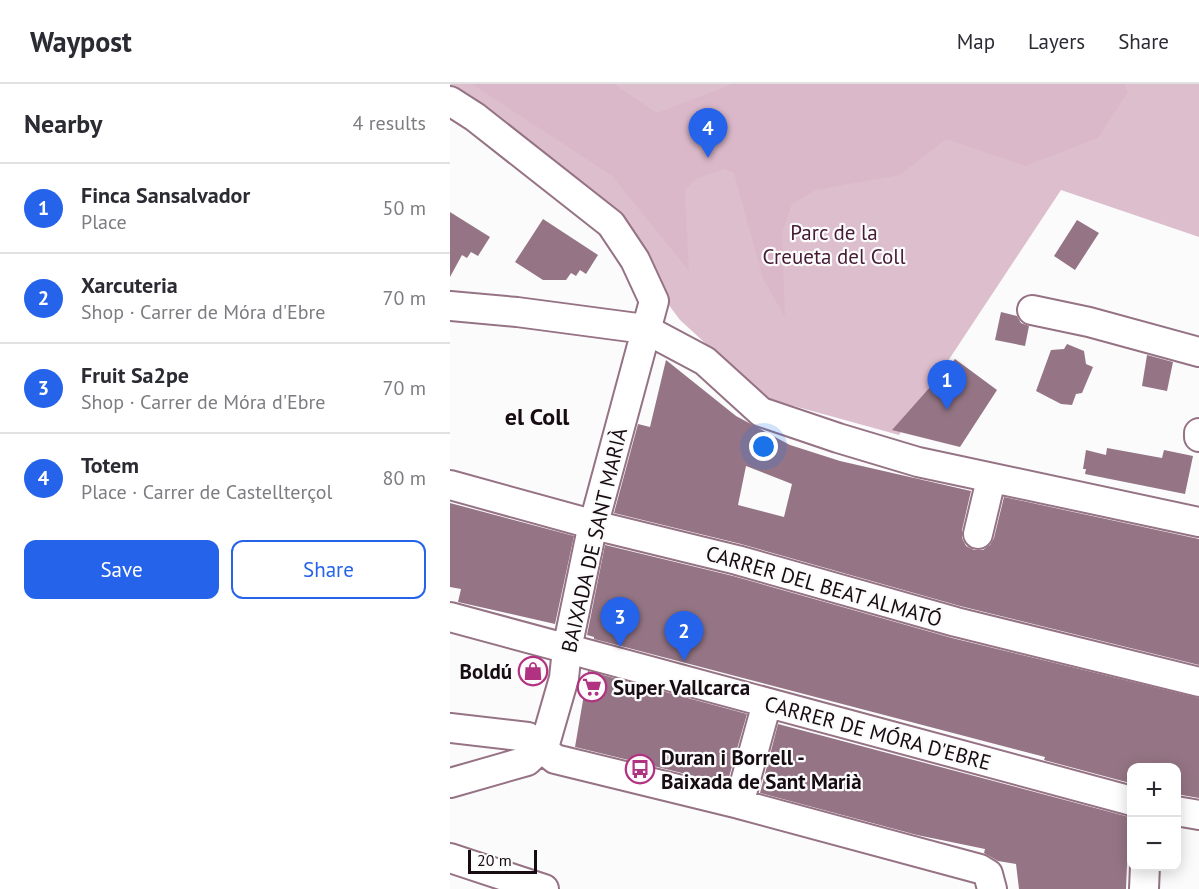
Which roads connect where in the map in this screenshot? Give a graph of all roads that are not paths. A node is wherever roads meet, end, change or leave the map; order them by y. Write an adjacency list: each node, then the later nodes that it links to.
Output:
1 (450, 101): 4 (street, BAIXADA DE SANT MARIÀ)
2 (450, 306): 4 (street)
3 (1032, 310): 5 (street)
4 (645, 329): 8 (street); 9 (street, BAIXADA DE SANT MARIÀ)
5 (1199, 352)
6 (450, 485): 9 (street, CARRER DEL BEAT ALMATÓ)
7 (988, 492): 10 (street)
8 (1199, 522)
9 (594, 524): 12 (street, BAIXADA DE SANT MARIÀ); 13 (street, CARRER DEL BEAT ALMATÓ)
10 (978, 534)
11 (450, 616): 12 (street, CARRER DE MÓRA D'EBRE)
12 (567, 649): 14 (street, CARRER DE MÓRA D'EBRE); 16 (street, BAIXADA DE SANT MARIÀ)
13 (1199, 682)
14 (767, 703): 18 (street, CARRER DE MÓRA D'EBRE); 19 (street)
15 (450, 728): 16 (street)
16 (541, 749): 17 (street); 19 (street)
17 (450, 783)
18 (1127, 800)
19 (739, 804): 24 (street)
20 (1181, 812): 21 (street)
21 (1199, 815)
22 (450, 858): 25 (street)
23 (1145, 871): 26 (street)
24 (986, 879)
25 (544, 889)
26 (1144, 889)

